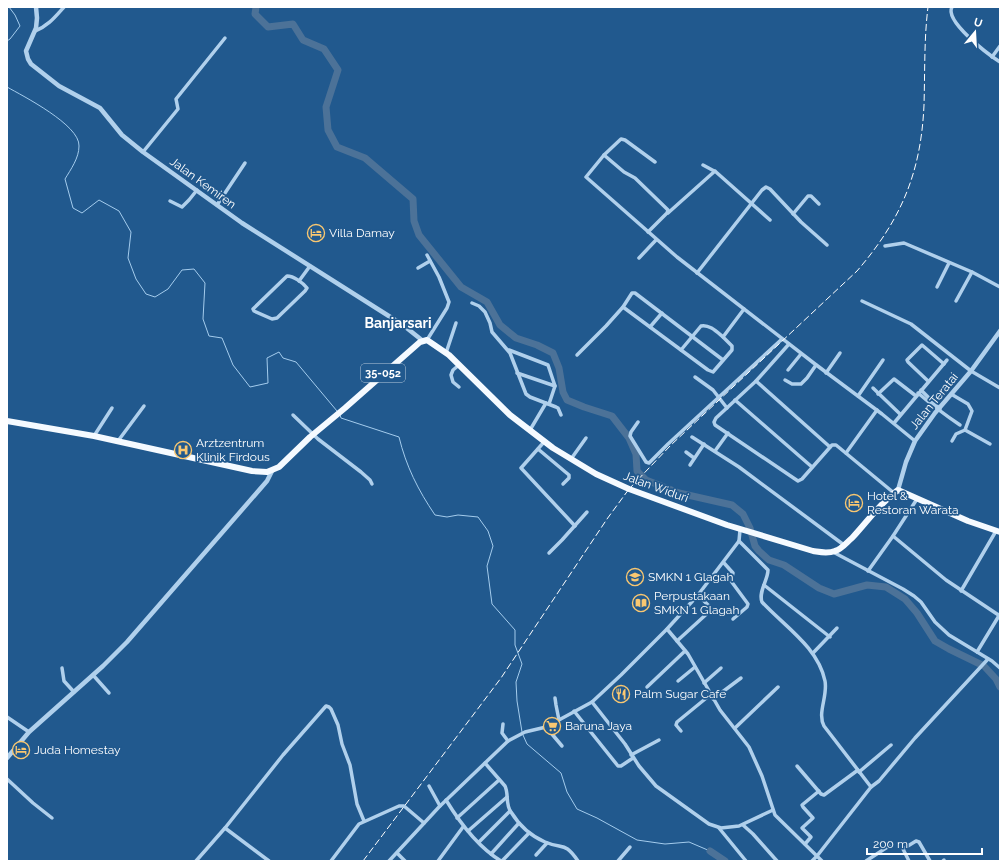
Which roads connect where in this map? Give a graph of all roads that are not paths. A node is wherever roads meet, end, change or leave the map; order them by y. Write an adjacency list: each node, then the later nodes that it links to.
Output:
1 (36, 7): 4 (street, Jalan Kemiren)
2 (64, 7): 4 (street)
3 (952, 7): 7 (street)
4 (35, 31): 9 (street, Jalan Kemiren)
5 (225, 38): 9 (street)
6 (1000, 46): 7 (street)
7 (992, 57): 8 (street)
8 (1000, 62)
9 (143, 152): 15 (street, Jalan Kemiren)
10 (604, 156): 11 (street); 20 (street); 23 (street)
11 (655, 162)
12 (245, 163): 19 (street)
13 (702, 165): 14 (street)
14 (715, 171): 17 (street); 20 (street)
15 (197, 190): 16 (street); 19 (street, Jalan Kemiren)
16 (170, 201)
17 (751, 203): 21 (street); 22 (street); 34 (street)
18 (819, 204): 21 (street)
19 (217, 205): 31 (street, Jalan Kemiren)
20 (667, 213): 23 (street)
21 (793, 214): 25 (street)
22 (770, 220)
23 (648, 232): 24 (street)
24 (656, 240): 28 (street); 34 (street)
25 (826, 245)
26 (885, 246): 30 (street)
27 (427, 255): 29 (street)
28 (639, 258)
29 (430, 261): 32 (street); 50 (street)
30 (949, 263): 33 (street); 36 (street)
31 (310, 266): 35 (street); 50 (street, Jalan Kemiren)
32 (418, 268)
33 (972, 272): 37 (street); 39 (street)
34 (696, 273): 42 (street)
35 (299, 281): 35 (street)
36 (937, 287)
37 (1000, 287)
38 (862, 301): 65 (street)
39 (956, 301)
40 (472, 304): 52 (street)
41 (623, 306): 43 (street); 45 (street); 57 (street)
42 (744, 309): 48 (street); 49 (street)
43 (662, 313): 45 (street); 47 (street)
44 (456, 322): 54 (street)
45 (650, 327): 53 (street)
46 (1000, 331): 65 (street, Jalan Teratai)
47 (692, 336): 48 (street); 53 (street); 58 (street)
48 (723, 337): 58 (street)
49 (782, 339): 51 (street); 80 (street)
50 (425, 340): 54 (main road, Jalan Widuri); 98 (main road, 35-052)
51 (788, 344): 56 (street); 70 (street)
52 (508, 350): 66 (street); 72 (street)
53 (681, 350): 58 (street)
54 (445, 351): 63 (main road, Jalan Widuri)
55 (840, 353): 67 (street)
56 (801, 354): 62 (street); 64 (street)
57 (577, 355)
58 (724, 360)
59 (883, 360): 79 (street)
60 (947, 360): 61 (street)
61 (944, 364): 71 (street); 71 (street)
62 (816, 365): 67 (street); 69 (street)
63 (458, 366): 73 (street); 95 (main road, Jalan Widuri)
64 (788, 370)
65 (971, 371): 75 (street); 78 (street, Jalan Teratai)
66 (517, 373): 72 (street); 82 (street)
67 (826, 373): 79 (street)
68 (695, 377): 80 (street)
69 (785, 380)
70 (756, 381): 81 (street); 108 (street)
71 (928, 381): 76 (street)
72 (555, 386): 82 (street)
73 (459, 387)
74 (873, 388): 77 (street)
75 (1000, 388)
76 (918, 393): 77 (street); 87 (street); 88 (street)
77 (878, 394): 88 (street)
78 (951, 394): 87 (street, Jalan Teratai); 96 (street)
79 (858, 396): 86 (street)
80 (719, 397): 85 (street); 92 (street)
81 (735, 400): 85 (street); 116 (street)
82 (548, 404): 90 (street); 95 (street)
83 (144, 406): 103 (street)
84 (112, 408): 99 (street)
85 (727, 408): 97 (street)
86 (877, 410): 93 (street); 112 (street)
87 (940, 410): 94 (street); 102 (street, Jalan Teratai)
88 (900, 414): 93 (street)
89 (293, 415): 98 (street)
90 (561, 415)
91 (7, 421): 99 (main road)
92 (638, 422)
93 (894, 423): 102 (street)
94 (960, 425)
95 (530, 430): 105 (main road, Jalan Widuri)
96 (965, 430): 104 (street); 107 (street)
97 (728, 433): 111 (street); 116 (street)
98 (313, 434): 117 (main road, 35-052); 118 (street)
99 (94, 436): 103 (main road)
100 (692, 437): 106 (street)
101 (586, 438): 114 (street)
102 (915, 440): 120 (street, Jalan Teratai)
103 (118, 441): 117 (main road)
104 (952, 441)
105 (543, 443): 109 (street); 114 (main road, Jalan Widuri)
106 (704, 444): 111 (street); 113 (street)
107 (990, 444)
108 (830, 447): 112 (street); 116 (street)
109 (538, 448): 119 (street); 123 (street)
110 (686, 452): 113 (street)
111 (716, 452): 128 (street)
112 (846, 452): 120 (street)
113 (694, 458): 115 (street)
114 (571, 459): 124 (main road, Jalan Widuri)
115 (690, 465)
116 (812, 467)
117 (272, 471): 150 (street)
118 (372, 484)
119 (563, 484)
120 (896, 492): 121 (main road); 128 (main road)
121 (917, 499): 125 (main road); 126 (street)
122 (587, 512): 123 (street)
123 (575, 526): 130 (street)
124 (742, 530): 127 (street); 129 (main road, Jalan Widuri)
125 (998, 532): 134 (street)
126 (893, 536): 132 (street); 134 (street)
127 (739, 541): 131 (street); 133 (street)
128 (844, 545): 129 (main road)
129 (833, 552): 132 (street)
130 (548, 553)
131 (724, 563): 135 (street); 137 (street)
132 (868, 570): 143 (street)
133 (764, 585): 140 (street); 144 (street)
134 (961, 591): 136 (street)
135 (698, 595): 139 (street); 141 (street)
136 (1000, 615): 143 (street)
137 (733, 619)
138 (837, 628): 140 (street)
139 (668, 629): 141 (street); 161 (street)
140 (830, 637): 144 (street)
141 (677, 641): 142 (street)
142 (685, 651): 146 (street); 154 (street)
143 (977, 652): 145 (street)
144 (813, 653): 178 (street)
145 (987, 660): 149 (street); 182 (street)
146 (696, 667): 152 (street); 153 (street)
147 (62, 668): 156 (street)
148 (721, 668): 153 (street)
149 (1000, 668)
150 (93, 675): 156 (street); 157 (street)
151 (741, 678): 160 (street)
152 (678, 681)
153 (704, 683): 158 (street)
154 (647, 687)
155 (778, 687): 167 (street)
156 (74, 692): 169 (street)
157 (109, 693)
158 (710, 695): 160 (street); 168 (street)
159 (555, 698): 164 (street)
160 (713, 699): 167 (street)
161 (592, 702): 162 (street); 174 (street)
162 (574, 711): 164 (street); 174 (street)
163 (7, 717): 169 (street)
164 (559, 720): 166 (street)
165 (503, 724): 171 (street)
166 (546, 727): 171 (street); 173 (street)
167 (735, 728): 187 (street)
168 (681, 731)
169 (29, 732): 175 (street)
170 (659, 740): 174 (street)
171 (508, 741): 176 (street)
172 (891, 745): 178 (street)
173 (562, 746)
174 (632, 756): 197 (street)
175 (7, 758)
176 (486, 763): 180 (street); 185 (street)
177 (797, 766): 183 (street)
178 (859, 771): 182 (street); 183 (street)
179 (7, 779): 189 (street)
180 (499, 780): 184 (street); 190 (street)
181 (429, 786): 186 (street)
182 (871, 787): 208 (street)
183 (818, 791): 202 (street)
184 (507, 797): 188 (street); 198 (street)
185 (446, 800): 186 (street); 190 (street)
186 (440, 806): 192 (street)
187 (773, 810): 194 (street); 202 (street)
188 (510, 811): 193 (street); 200 (street)
189 (52, 818)
190 (457, 818): 195 (street)
191 (364, 821): 192 (street); 196 (street); 211 (street)
192 (424, 822): 205 (street)
193 (519, 823): 199 (street); 206 (street)
194 (743, 825): 197 (street); 219 (street)
195 (463, 827): 198 (street); 214 (street)
196 (225, 828): 209 (street); 210 (street)
197 (719, 828): 218 (street)
198 (468, 831): 200 (street)
199 (529, 833): 201 (street); 215 (street)
200 (479, 842): 206 (street)
201 (547, 843): 207 (street); 216 (street)
202 (805, 844): 208 (street)
203 (630, 846): 217 (street)
204 (889, 846): 222 (street)
205 (397, 853): 212 (street); 213 (street)
206 (491, 854): 215 (street)
207 (536, 855)
208 (817, 856): 220 (street); 221 (street)
209 (196, 861)
210 (269, 861)
211 (331, 861)
212 (389, 861)
213 (405, 861)
214 (438, 861)
215 (501, 861)
216 (578, 861)
217 (618, 861)
218 (746, 861)
219 (777, 861)
220 (812, 861)
221 (822, 861)
222 (866, 861)
223 (909, 861): 224 (street)
224 (930, 861)

